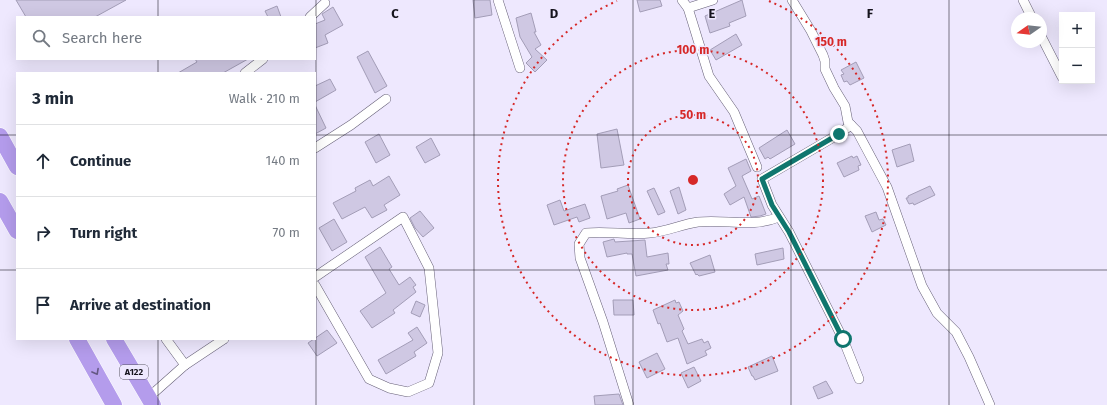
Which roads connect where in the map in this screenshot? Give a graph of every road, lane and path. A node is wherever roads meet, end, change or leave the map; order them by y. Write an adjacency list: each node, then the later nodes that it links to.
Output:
1 (498, 0): 12 (street)
2 (682, 0): 7 (street)
3 (713, 0): 7 (street)
4 (792, 0): 16 (street)
5 (1023, 0): 8 (street)
6 (325, 3): 9 (street)
7 (688, 8): 20 (street)
8 (1029, 12)
9 (311, 16)
10 (1047, 48): 13 (street)
11 (262, 60): 14 (street)
12 (520, 68)
13 (1059, 71)
14 (246, 72)
15 (386, 99): 18 (street)
16 (851, 125): 22 (street); 35 (street)
17 (0, 136): 19 (highway)
18 (316, 147)
19 (16, 165)
20 (757, 167)
21 (0, 200): 23 (highway)
22 (780, 217): 31 (street); 34 (street)
23 (16, 229)
24 (316, 276): 25 (street)
25 (316, 287)
26 (78, 340): 33 (highway, one-way to 33)
27 (115, 340): 32 (highway, A122)
28 (167, 340): 30 (street)
29 (222, 340): 30 (street)
30 (185, 365): 32 (street)
31 (859, 379)
32 (151, 401)
33 (114, 405)
34 (629, 405)
35 (990, 405)

